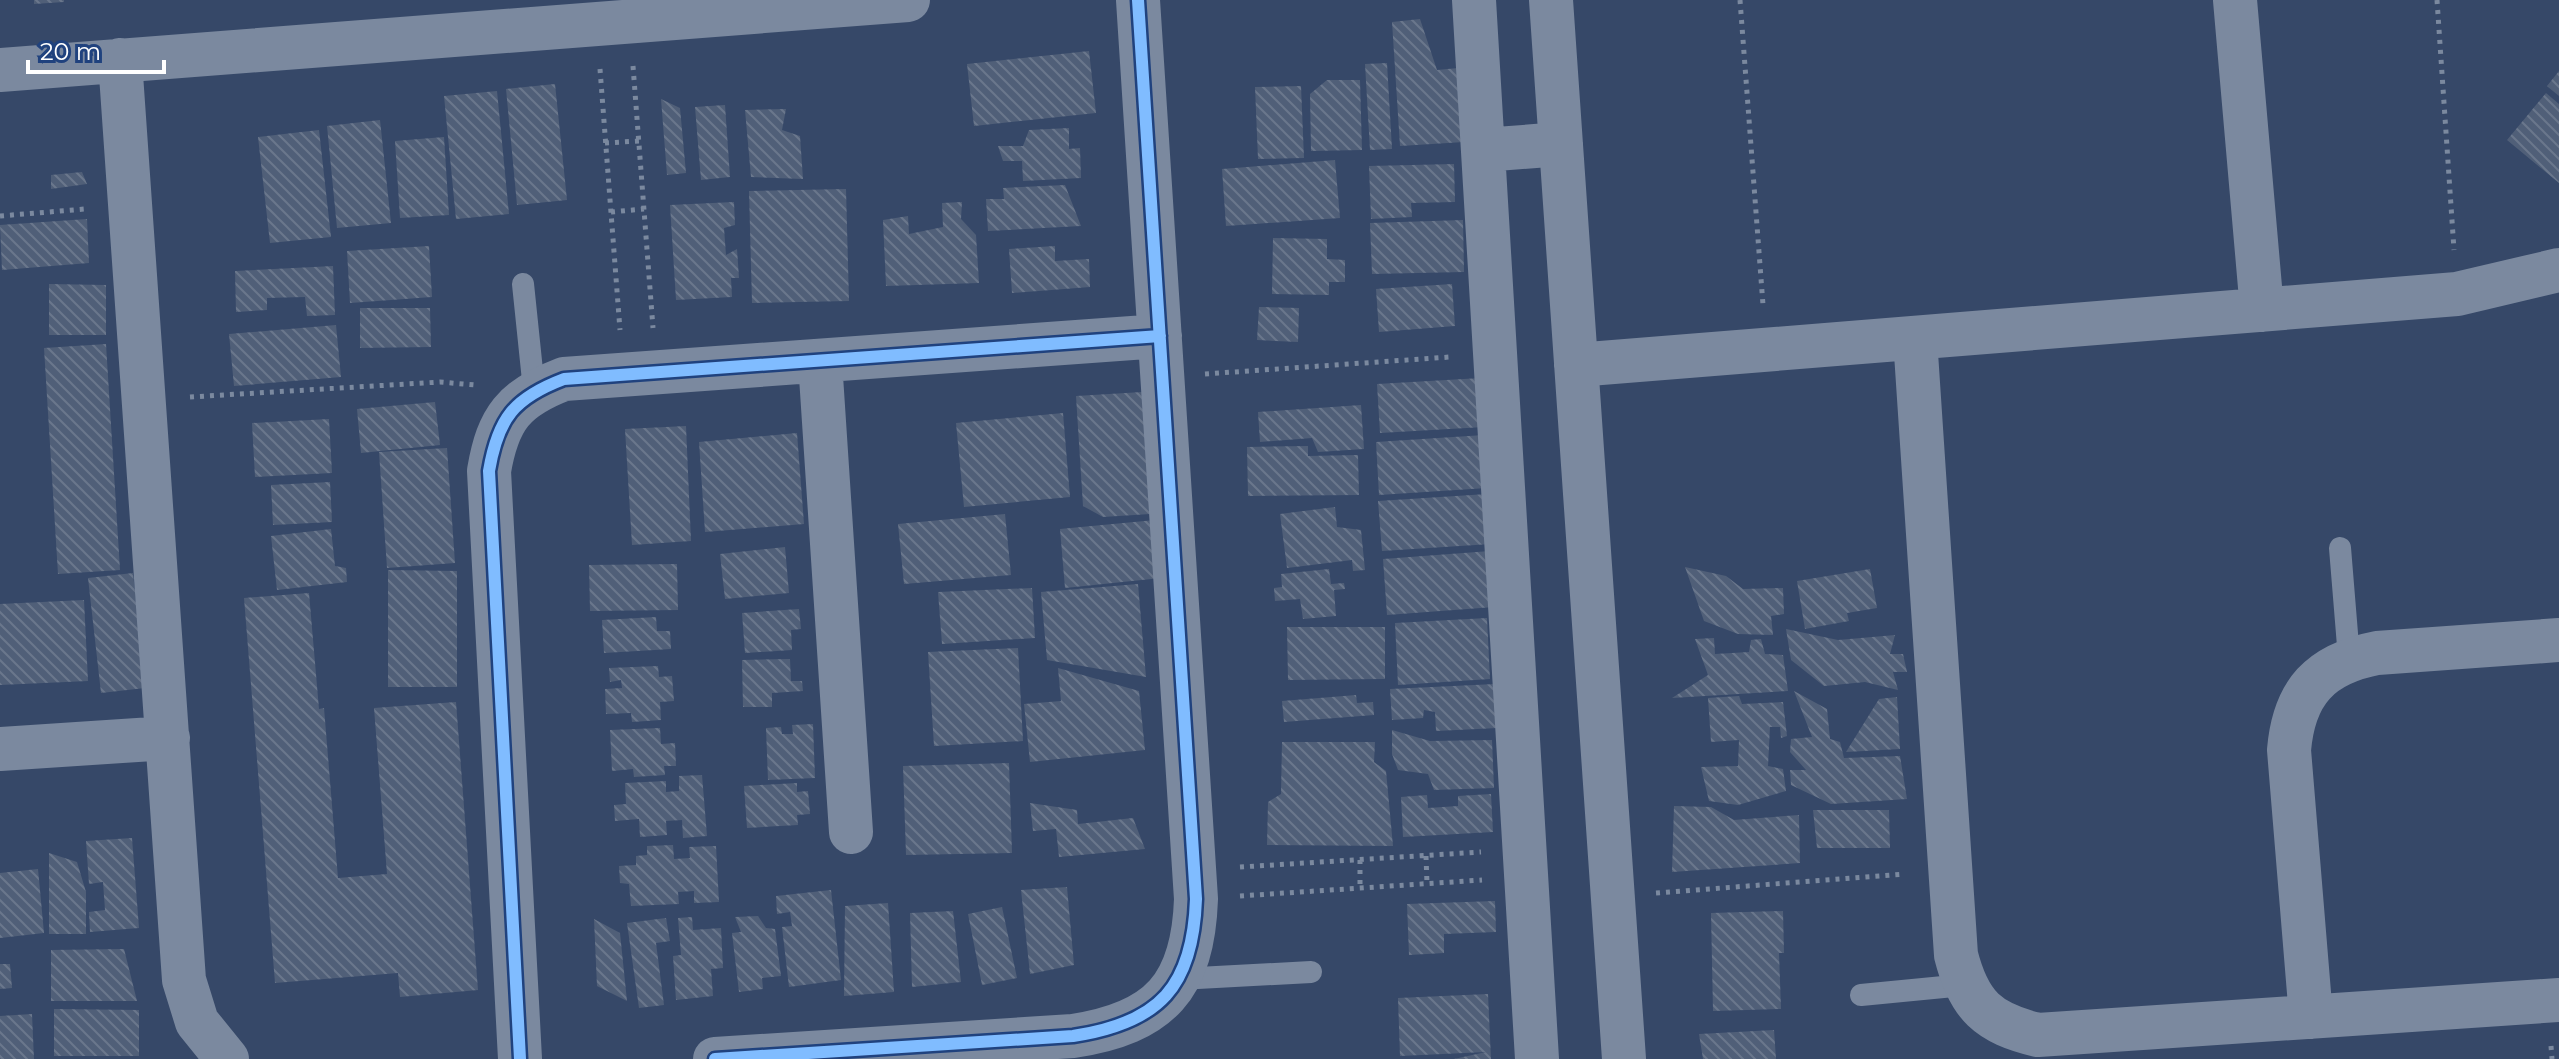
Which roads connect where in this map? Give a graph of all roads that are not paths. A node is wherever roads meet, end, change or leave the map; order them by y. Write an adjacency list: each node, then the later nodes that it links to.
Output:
1 (908, 0): 6 (street)
2 (1138, 0): 15 (street)
3 (1474, 0): 10 (street)
4 (1551, 0): 9 (street)
5 (2235, 0): 13 (street)
6 (808, 4): 7 (street)
7 (120, 60): 8 (street); 22 (street)
8 (0, 70)
9 (1561, 144): 10 (street); 17 (street)
10 (1483, 150): 34 (street)
11 (2559, 270): 13 (street)
12 (523, 284): 18 (lane)
13 (2262, 310): 14 (street)
14 (1915, 338): 17 (street); 27 (street)
15 (1161, 356): 16 (street); 26 (street)
16 (820, 361): 18 (street); 24 (street)
17 (1576, 365): 35 (street)
18 (522, 401): 32 (street)
19 (2340, 548): 21 (lane)
20 (2559, 640): 21 (street)
21 (2349, 658): 30 (street)
22 (168, 738): 23 (street); 31 (street)
23 (0, 749)
24 (851, 832)
25 (1311, 972): 26 (lane)
26 (1179, 979): 33 (street)
27 (1964, 985): 28 (lane); 30 (street)
28 (1861, 995)
29 (2559, 1000): 30 (street)
30 (2311, 1017)
31 (227, 1059)
32 (520, 1059)
33 (715, 1059)
34 (1537, 1059)
35 (1624, 1059)

